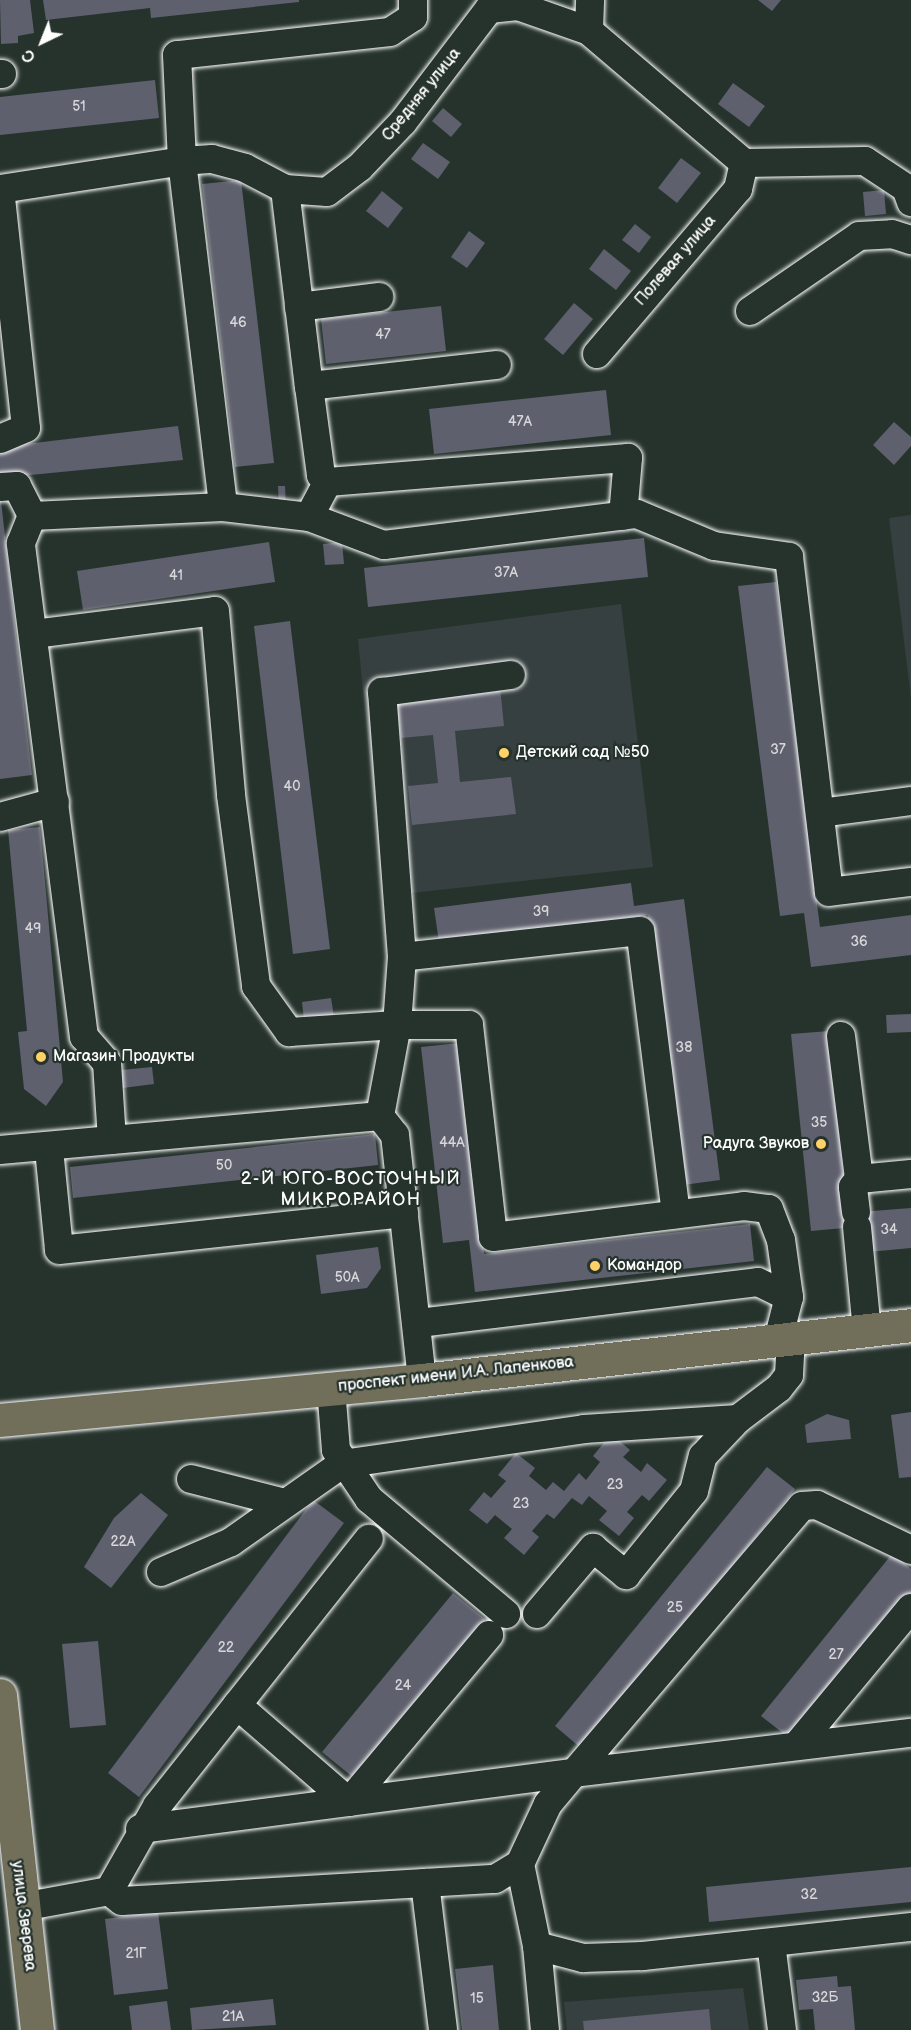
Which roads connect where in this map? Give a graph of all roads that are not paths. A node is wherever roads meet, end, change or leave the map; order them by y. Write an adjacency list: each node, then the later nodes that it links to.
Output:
1 (413, 0): 4 (street)
2 (590, 0): 3 (street)
3 (589, 31): 5 (street); 6 (street, Средняя улица)
4 (182, 161): 6 (street, Средняя улица); 15 (street, Средняя улица); 18 (street)
5 (744, 163): 7 (street); 12 (street, Полевая улица)
6 (285, 189): 10 (street)
7 (911, 202)
8 (911, 240): 11 (street)
9 (379, 297): 10 (street)
10 (299, 307): 14 (street)
11 (750, 311)
12 (597, 354)
13 (497, 365): 14 (street)
14 (309, 386): 16 (street)
15 (0, 439)
16 (328, 482): 20 (street); 21 (street)
17 (1, 487): 19 (street)
18 (223, 507): 19 (street); 21 (street)
19 (32, 516): 22 (street)
20 (623, 516): 21 (street); 26 (street)
21 (309, 518)
22 (34, 634): 25 (street); 30 (street)
23 (511, 675): 29 (street)
24 (911, 801): 26 (street)
25 (55, 802): 27 (street); 33 (street)
26 (820, 813): 28 (street)
27 (0, 817)
28 (911, 882)
29 (402, 957): 30 (street); 39 (street)
30 (397, 1025): 32 (street); 39 (street)
31 (841, 1036): 37 (street)
32 (380, 1116): 33 (street); 38 (street)
33 (112, 1140): 34 (street)
34 (49, 1149): 35 (street); 38 (street)
35 (0, 1150)
36 (911, 1174): 37 (street)
37 (859, 1179): 43 (street)
38 (404, 1213): 41 (street)
39 (676, 1214): 40 (street)
40 (789, 1297): 41 (street); 44 (street)
41 (419, 1323): 45 (street)
42 (911, 1325): 43 (main road, проспект имени И.А. Лапенкова)
43 (867, 1330): 44 (main road, проспект имени И.А. Лапенкова)
44 (785, 1340): 45 (main road, проспект имени И.А. Лапенкова); 47 (street)
45 (422, 1380): 46 (main road, проспект имени И.А. Лапенкова)
46 (331, 1388): 48 (main road, проспект имени И.А. Лапенкова); 49 (street)
47 (738, 1419): 49 (street); 56 (street)
48 (0, 1420)
49 (342, 1464): 51 (street); 62 (street)
50 (190, 1479): 51 (street)
51 (285, 1503): 54 (street)
52 (369, 1539): 58 (street)
53 (911, 1550): 61 (street)
54 (161, 1572)
55 (911, 1608): 60 (street)
56 (537, 1614)
57 (0, 1695): 67 (main road, улица Зверева)
58 (237, 1705): 62 (street); 63 (street)
59 (911, 1733): 60 (street)
60 (798, 1744): 61 (street)
61 (574, 1773): 62 (street); 64 (street)
62 (349, 1802): 63 (street)
63 (140, 1830): 66 (street)
64 (520, 1863): 65 (street); 70 (street)
65 (425, 1883): 66 (street); 72 (street)
66 (109, 1891): 67 (street)
67 (22, 1907): 71 (main road, улица Зверева)
68 (911, 1927): 69 (street)
69 (771, 1943): 70 (street); 74 (street)
70 (537, 1946): 73 (street)
71 (37, 2030)
72 (443, 2030)
73 (545, 2030)
74 (782, 2030)

